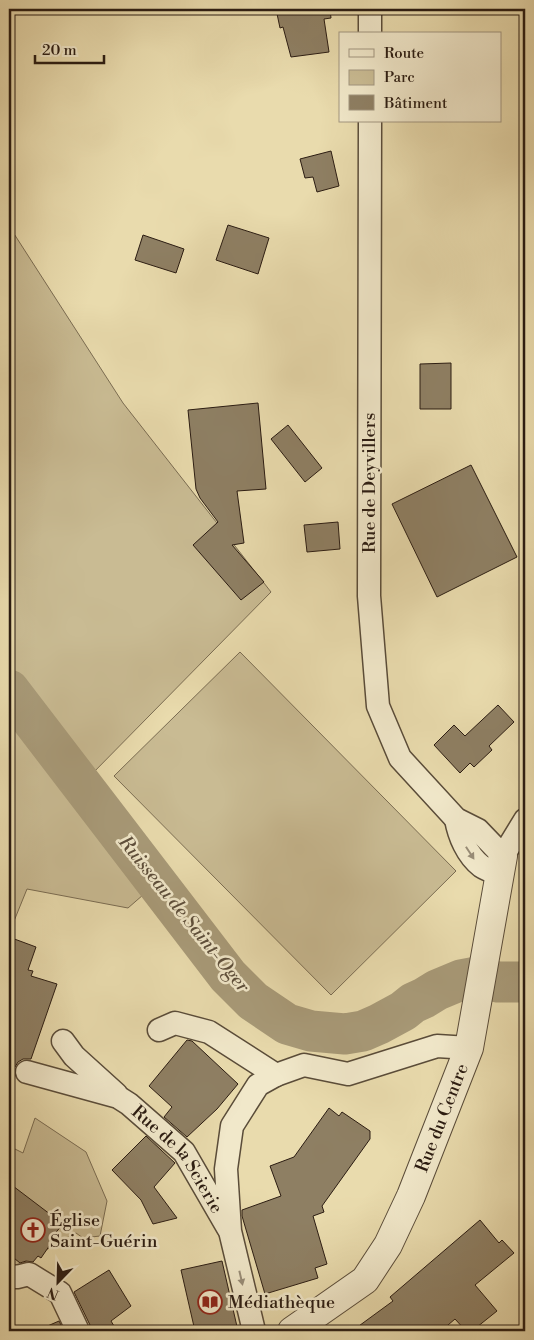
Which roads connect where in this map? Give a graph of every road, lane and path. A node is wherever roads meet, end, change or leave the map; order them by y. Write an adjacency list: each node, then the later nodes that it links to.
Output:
1 (370, 9): 2 (street)
2 (370, 32)
3 (370, 122): 5 (street, Rue de Deyvillers)
4 (525, 820): 5 (street)
5 (502, 865): 8 (street, Rue du Centre)
6 (159, 1030): 10 (street)
7 (63, 1041): 11 (street, Rue de la Scierie)
8 (469, 1048): 10 (street); 16 (street, Rue du Centre)
9 (27, 1072): 11 (street, Rue de la Scierie)
10 (276, 1075): 12 (street)
11 (118, 1097): 12 (street, Rue de la Scierie)
12 (230, 1231): 15 (street, one-way to 15)
13 (9, 1276): 14 (street)
14 (78, 1331)
15 (254, 1331)
16 (292, 1331)

